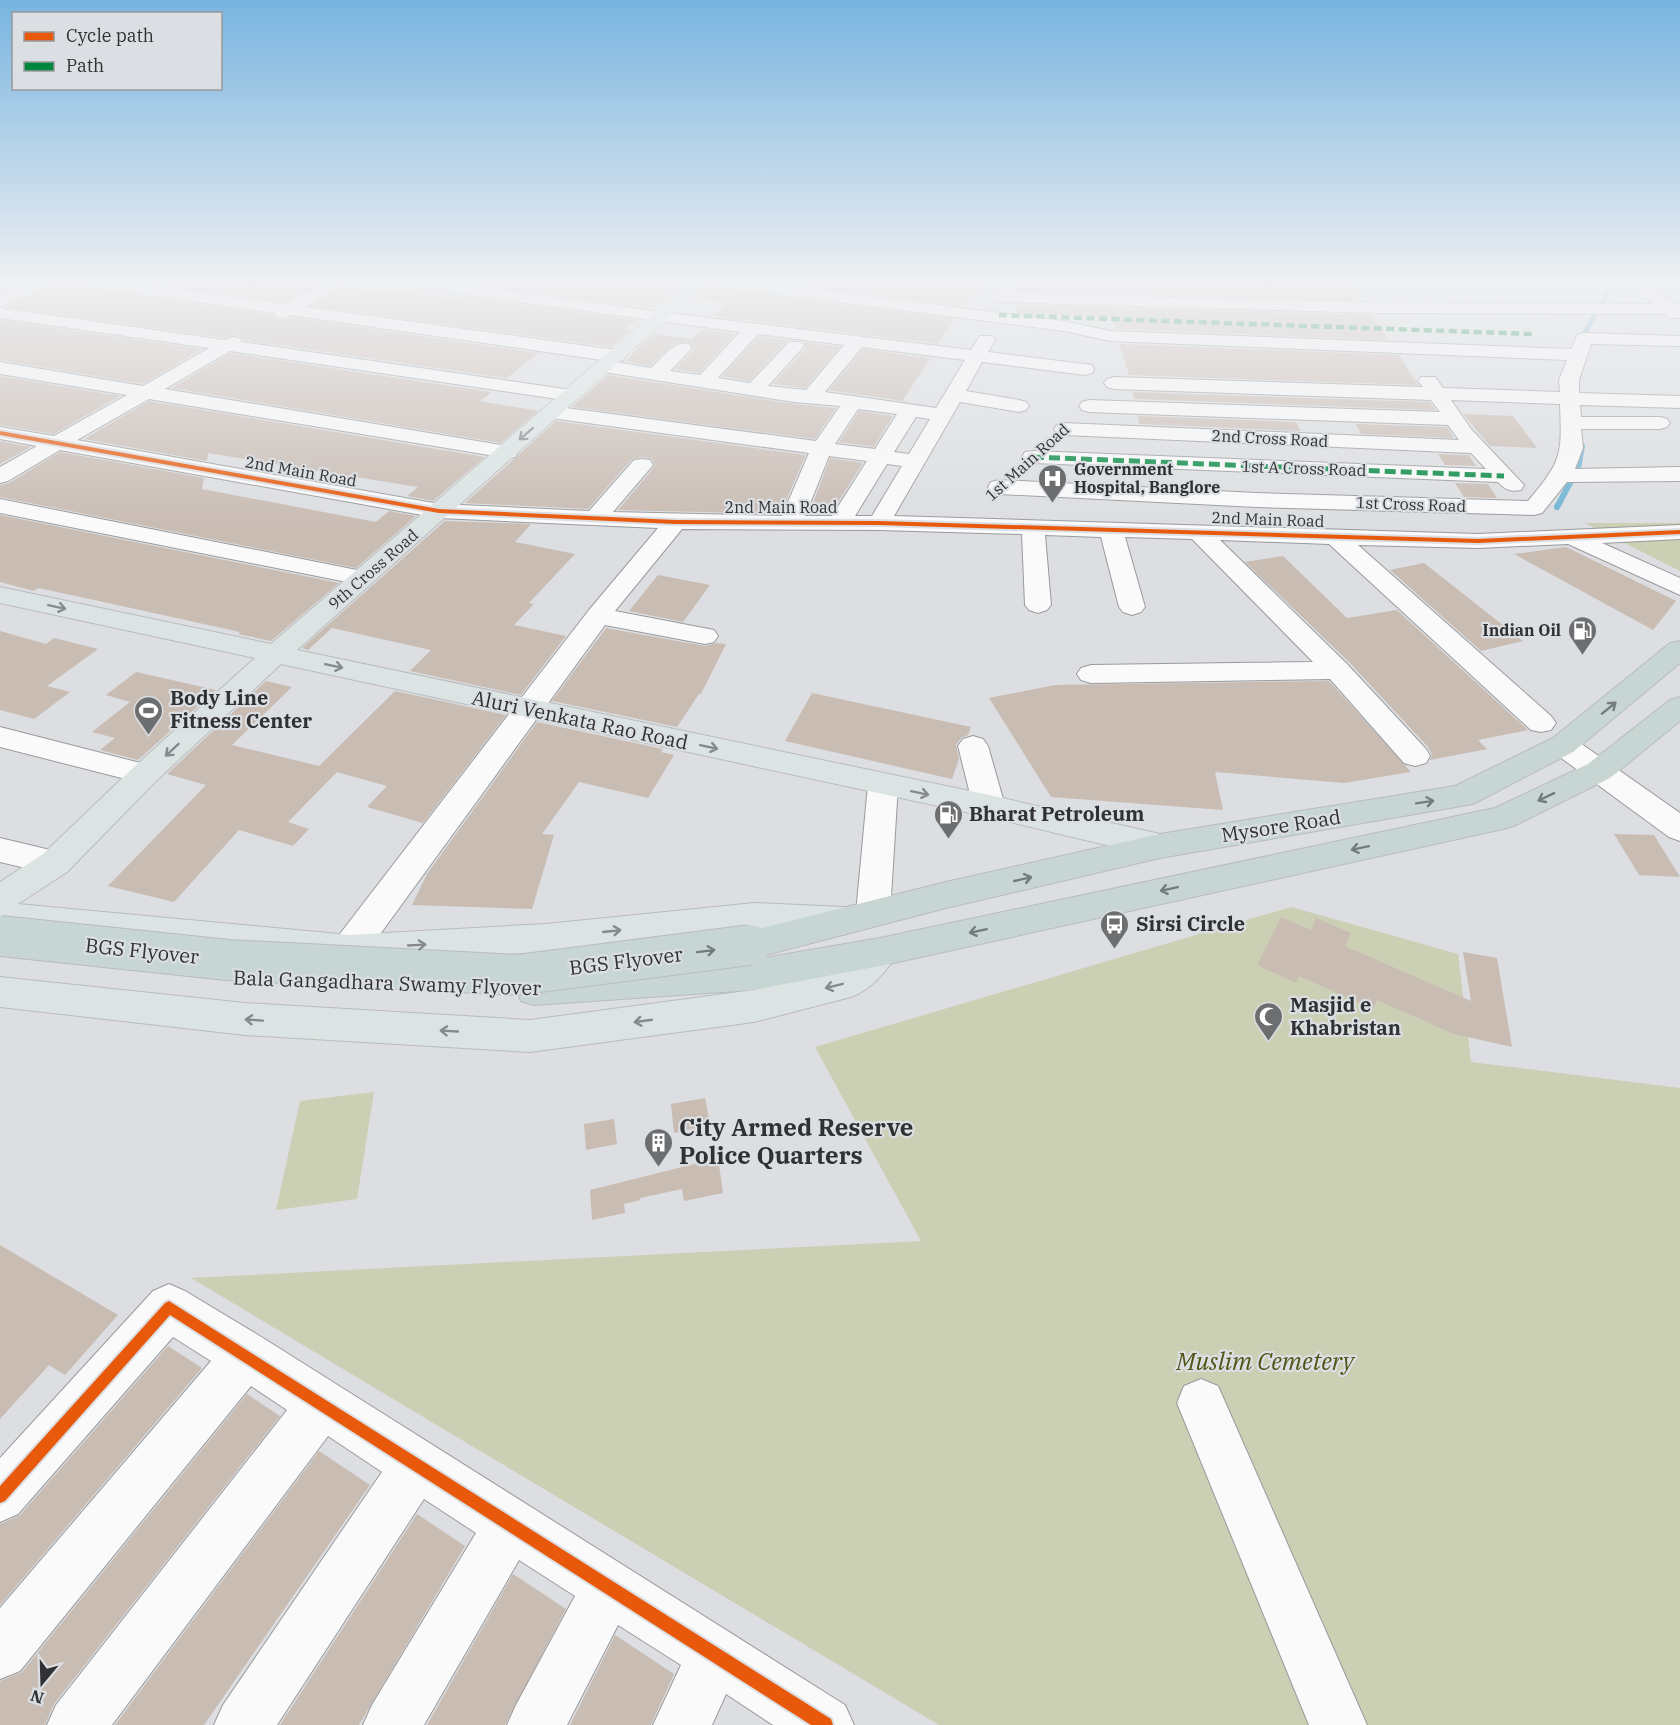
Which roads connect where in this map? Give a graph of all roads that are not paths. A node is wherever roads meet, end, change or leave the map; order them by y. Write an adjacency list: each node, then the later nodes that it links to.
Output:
1 (196, 364): 24 (street)
2 (354, 364): 26 (street)
3 (607, 364): 26 (main road, 9th Cross Road)
4 (618, 364): 19 (street)
5 (666, 364): 19 (street)
6 (721, 364): 21 (street)
7 (776, 364): 31 (street)
8 (834, 364): 28 (street)
9 (973, 364): 27 (street)
10 (1039, 364): 18 (street)
11 (1113, 364): 22 (street)
12 (1245, 364): 16 (street)
13 (1273, 364): 16 (street)
14 (1413, 364): 25 (street)
15 (1575, 364): 23 (street)
16 (1260, 365): 22 (street); 25 (street)
17 (0, 368): 24 (street)
18 (1085, 369)
19 (654, 375): 21 (street)
20 (1591, 380): 23 (street)
21 (704, 382): 31 (street)
22 (1114, 383): 33 (street, 1st Main Road)
23 (1569, 389): 25 (street); 30 (street); 38 (street)
24 (147, 392): 43 (street); 46 (street)
25 (1437, 394): 37 (street)
26 (571, 395): 35 (main road, 9th Cross Road)
27 (955, 395): 32 (street); 36 (street)
28 (802, 396): 29 (street); 31 (street); 42 (street)
29 (853, 402): 34 (street); 45 (street)
30 (1680, 402)
31 (731, 406): 35 (street); 42 (street)
32 (1019, 406)
33 (1089, 406): 37 (street); 40 (street, 1st Main Road)
34 (910, 410): 36 (street); 47 (street)
35 (551, 412): 46 (main road, 9th Cross Road, one-way to 46)
36 (944, 415): 49 (street)
37 (1454, 419): 44 (street)
38 (1574, 423): 39 (street); 54 (street)
39 (1680, 423)
40 (1064, 429): 44 (street, 2nd Cross Road); 48 (street, 1st Main Road)
41 (0, 433): 43 (street, 2nd Main Road)
42 (758, 440): 45 (street)
43 (57, 443): 52 (street); 58 (street, 2nd Main Road)
44 (1477, 447): 53 (street)
45 (822, 448): 47 (street); 62 (street)
46 (507, 452): 58 (main road, 9th Cross Road)
47 (880, 456): 49 (street); 63 (street)
48 (1033, 457): 53 (street, 1st A Cross Road); 55 (street, 1st Main Road)
49 (916, 461): 64 (street)
50 (642, 465): 60 (street)
51 (1680, 474): 54 (street)
52 (0, 476)
53 (1504, 476): 57 (street)
54 (1561, 476): 57 (street)
55 (999, 487): 57 (street, 1st Cross Road); 59 (street, 1st Main Road)
56 (0, 506): 71 (street)
57 (1534, 508): 69 (street)
58 (439, 511): 60 (street, 2nd Main Road); 71 (main road, 9th Cross Road)
59 (971, 512): 64 (street, 2nd Main Road); 65 (street, 2nd Main Road)
60 (594, 520): 61 (street, 2nd Main Road)
61 (675, 522): 62 (street, 2nd Main Road); 76 (street)
62 (791, 522): 63 (street, 2nd Main Road)
63 (839, 523): 64 (street, 2nd Main Road)
64 (879, 523)
65 (1033, 527): 66 (street, 2nd Main Road); 74 (street)
66 (1111, 529): 67 (street, 2nd Main Road); 75 (street)
67 (1197, 531): 70 (street, 2nd Main Road); 80 (street)
68 (1680, 532): 69 (street, 2nd Main Road)
69 (1570, 536): 70 (street, 2nd Main Road); 72 (street)
70 (1336, 537): 84 (street)
71 (362, 578): 79 (main road, 9th Cross Road)
72 (1680, 587)
73 (0, 595): 79 (main road, Aluri Venkata Rao Road, one-way to 79)
74 (1038, 605)
75 (1132, 607)
76 (598, 616): 77 (street); 83 (street)
77 (705, 636)
78 (1680, 649): 86 (highway, Mysore Road, one-way to 78)
79 (276, 654): 83 (main road, Aluri Venkata Rao Road, one-way to 83); 90 (main road, 9th Cross Road, one-way to 90)
80 (1337, 670): 81 (street); 88 (street)
81 (1091, 674)
82 (1680, 706): 89 (highway, Mysore Road)
83 (528, 709): 91 (main road, Aluri Venkata Rao Road, one-way to 91); 99 (street)
84 (1541, 723)
85 (0, 737): 90 (street)
86 (1563, 745): 89 (street); 94 (highway, Mysore Road, one-way to 86)
87 (973, 746): 92 (street)
88 (1415, 756)
89 (1599, 771): 93 (street); 100 (highway, Mysore Road, one-way to 100)
90 (145, 774): 96 (main road, 9th Cross Road)
91 (883, 785): 92 (main road, Aluri Venkata Rao Road, one-way to 92); 97 (street)
92 (989, 806): 94 (main road, Aluri Venkata Rao Road)
93 (1680, 829)
94 (1160, 846): 97 (highway, Mysore Road, one-way to 94)
95 (0, 850): 96 (street)
96 (55, 862): 98 (main road, 9th Cross Road)
97 (858, 917): 99 (main road, one-way to 97); 102 (highway, Bala Gangadhara Swamy Flyover)
98 (5, 921): 99 (main road); 102 (highway, BGS Flyover, one-way to 102, bridge)
99 (349, 949)
100 (880, 952): 102 (highway, Bala Gangadhara Swamy Flyover); 103 (main road, one-way to 103)
101 (0, 955): 102 (highway, Bala Gangadhara Swamy Flyover)
102 (751, 960)
103 (0, 992)
104 (246, 1355): 106 (street); 108 (street); 111 (street)
105 (1201, 1403): 119 (street)
106 (322, 1404): 107 (street); 113 (street)
107 (417, 1465): 109 (street); 114 (street)
108 (0, 1496)
109 (511, 1524): 110 (street); 115 (street)
110 (609, 1587): 112 (street); 116 (street)
111 (0, 1651)
112 (716, 1655): 117 (street); 118 (street)
113 (76, 1725)
114 (243, 1725)
115 (392, 1725)
116 (536, 1725)
117 (682, 1725)
118 (825, 1725)
119 (1338, 1725)

